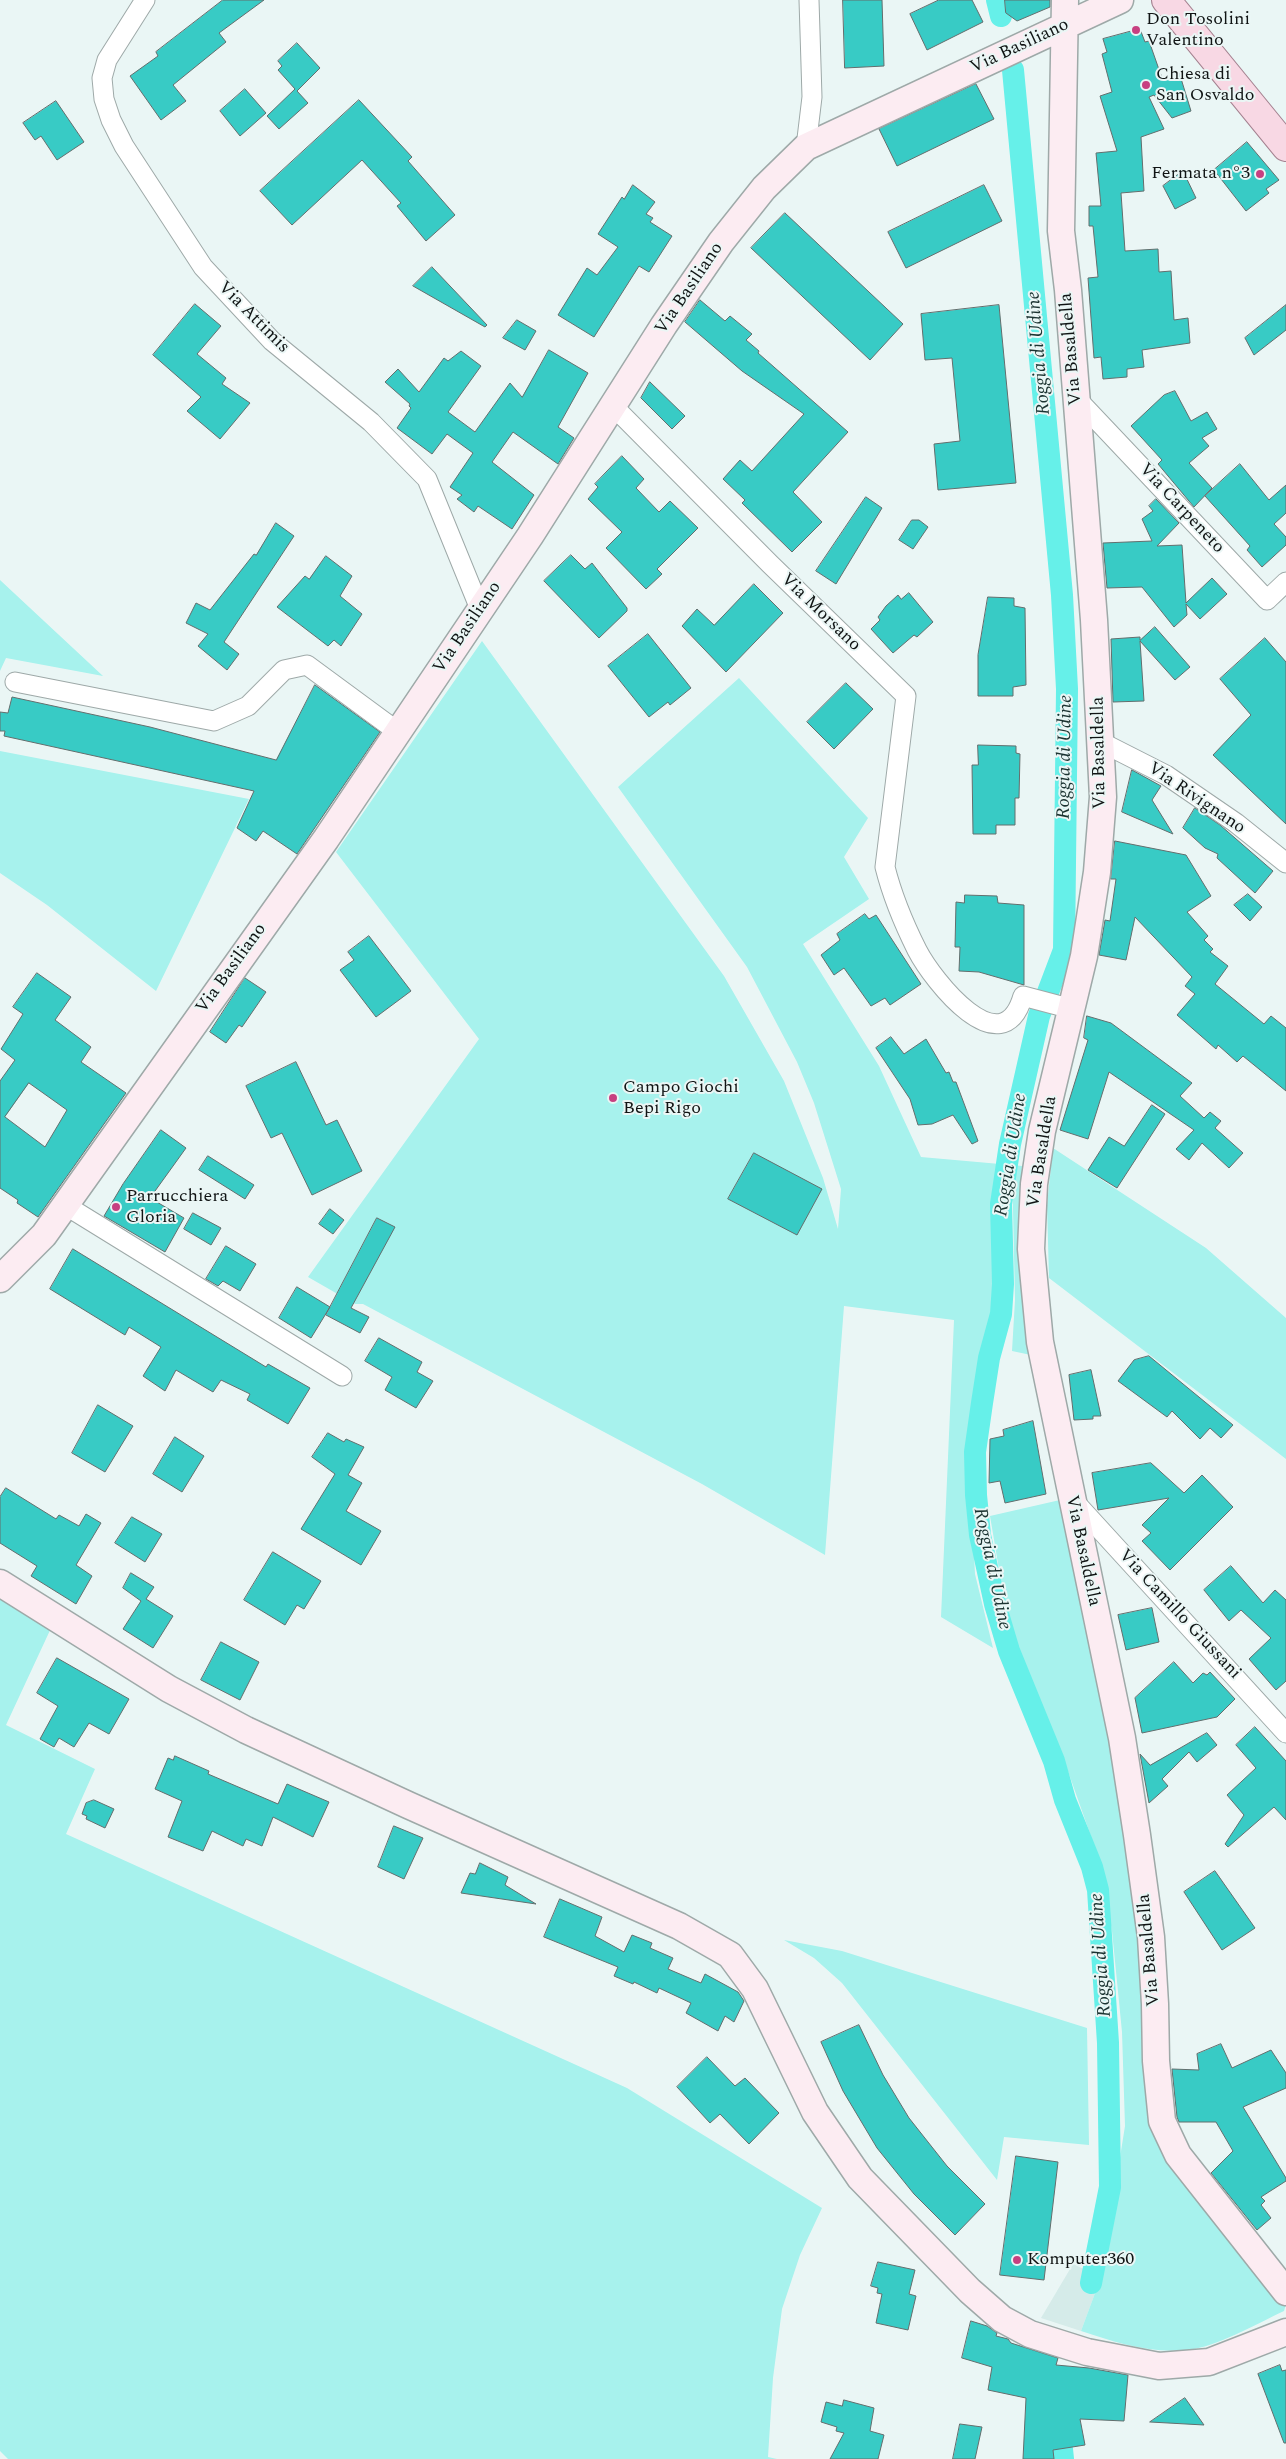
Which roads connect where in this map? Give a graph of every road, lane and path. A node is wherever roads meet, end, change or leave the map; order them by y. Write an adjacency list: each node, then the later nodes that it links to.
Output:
1 (145, 0): 12 (street, Via Attimis)
2 (809, 0): 7 (street)
3 (1065, 0): 6 (street, Via Basaldella)
4 (1120, 0): 6 (street, Via Basiliano)
5 (1166, 0): 8 (main road)
6 (1064, 26): 7 (street, Via Basiliano); 9 (street, Via Basaldella)
7 (806, 147): 10 (street, Via Basiliano)
8 (1286, 147)
9 (1077, 399): 11 (street, Via Carpeneto); 15 (street, Via Basaldella)
10 (614, 406): 12 (street, Via Basiliano); 17 (street, Via Morsano)
11 (1286, 582)
12 (480, 609): 14 (street, Via Basiliano)
13 (15, 682): 14 (street)
14 (398, 732): 18 (street, Via Basiliano)
15 (1102, 742): 16 (street, Via Rivignano); 17 (street, Via Basaldella)
16 (1286, 862)
17 (1064, 1007): 21 (street, Via Basaldella)
18 (65, 1206): 19 (street, Via Basiliano); 20 (street)
19 (0, 1278)
20 (342, 1376)
21 (1071, 1498): 23 (street, Via Camillo Giussani); 24 (street, Via Basaldella)
22 (0, 1583): 25 (street)
23 (1286, 1733)
24 (1286, 2292)
25 (1286, 2332)

